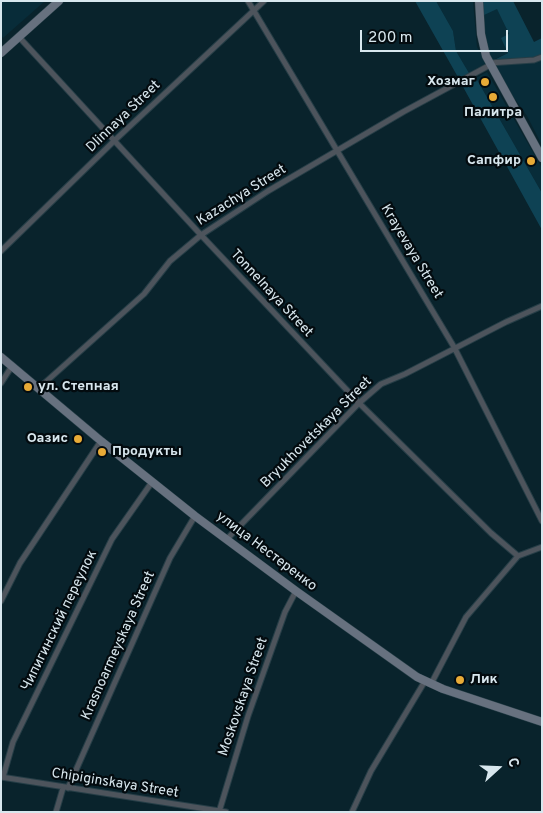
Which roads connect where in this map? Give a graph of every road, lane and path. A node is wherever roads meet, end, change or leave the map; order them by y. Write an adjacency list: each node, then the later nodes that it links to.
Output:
1 (59, 1): 6 (street)
2 (248, 1): 5 (street, Krayevaya Street)
3 (264, 1): 5 (street, Dlinnaya Street)
4 (478, 1): 9 (street)
5 (254, 10): 10 (street, Dlinnaya Street); 11 (street, Krayevaya Street)
6 (19, 37): 7 (street); 10 (street, Tonnelnaya Street)
7 (1, 52)
8 (542, 58): 9 (street)
9 (490, 64): 11 (street, Kazachya Street); 12 (street)
10 (114, 141): 13 (street, Tonnelnaya Street); 14 (street, Dlinnaya Street)
11 (338, 150): 13 (street, Kazachya Street); 16 (street, Krayevaya Street)
12 (542, 158)
13 (201, 235): 20 (street, Kazachya Street); 21 (street, Tonnelnaya Street)
14 (1, 251)
15 (542, 306): 16 (street, Bryukhovetskaya Street)
16 (454, 347): 21 (street, Bryukhovetskaya Street); 25 (street, Krayevaya Street)
17 (1, 357): 18 (street, улица Нестеренко)
18 (12, 366): 19 (street); 20 (street, улица Нестеренко)
19 (1, 383)
20 (39, 388): 22 (street, улица Нестеренко)
21 (359, 403): 26 (street, Bryukhovetskaya Street); 28 (street, Tonnelnaya Street)
22 (101, 441): 23 (street, улица Нестеренко); 30 (street)
23 (152, 482): 24 (street, улица Нестеренко); 33 (street, Чипигинский переулок)
24 (195, 516): 26 (street, улица Нестеренко); 34 (street, Krasnoarmeyskaya Street)
25 (542, 521)
26 (227, 538): 29 (street, улица Нестеренко)
27 (542, 547): 28 (street)
28 (518, 556): 31 (street)
29 (296, 591): 31 (street, улица Нестеренко); 35 (street, Moskovskaya Street)
30 (1, 601)
31 (428, 682): 32 (street, улица Нестеренко); 38 (street)
32 (542, 722)
33 (2, 777): 34 (street, Chipiginskaya Street)
34 (65, 788): 35 (street, Chipiginskaya Street); 36 (street, Krasnoarmeyskaya Street)
35 (219, 811): 37 (street, Chipiginskaya Street)
36 (56, 812)
37 (226, 812)
38 (352, 812)

